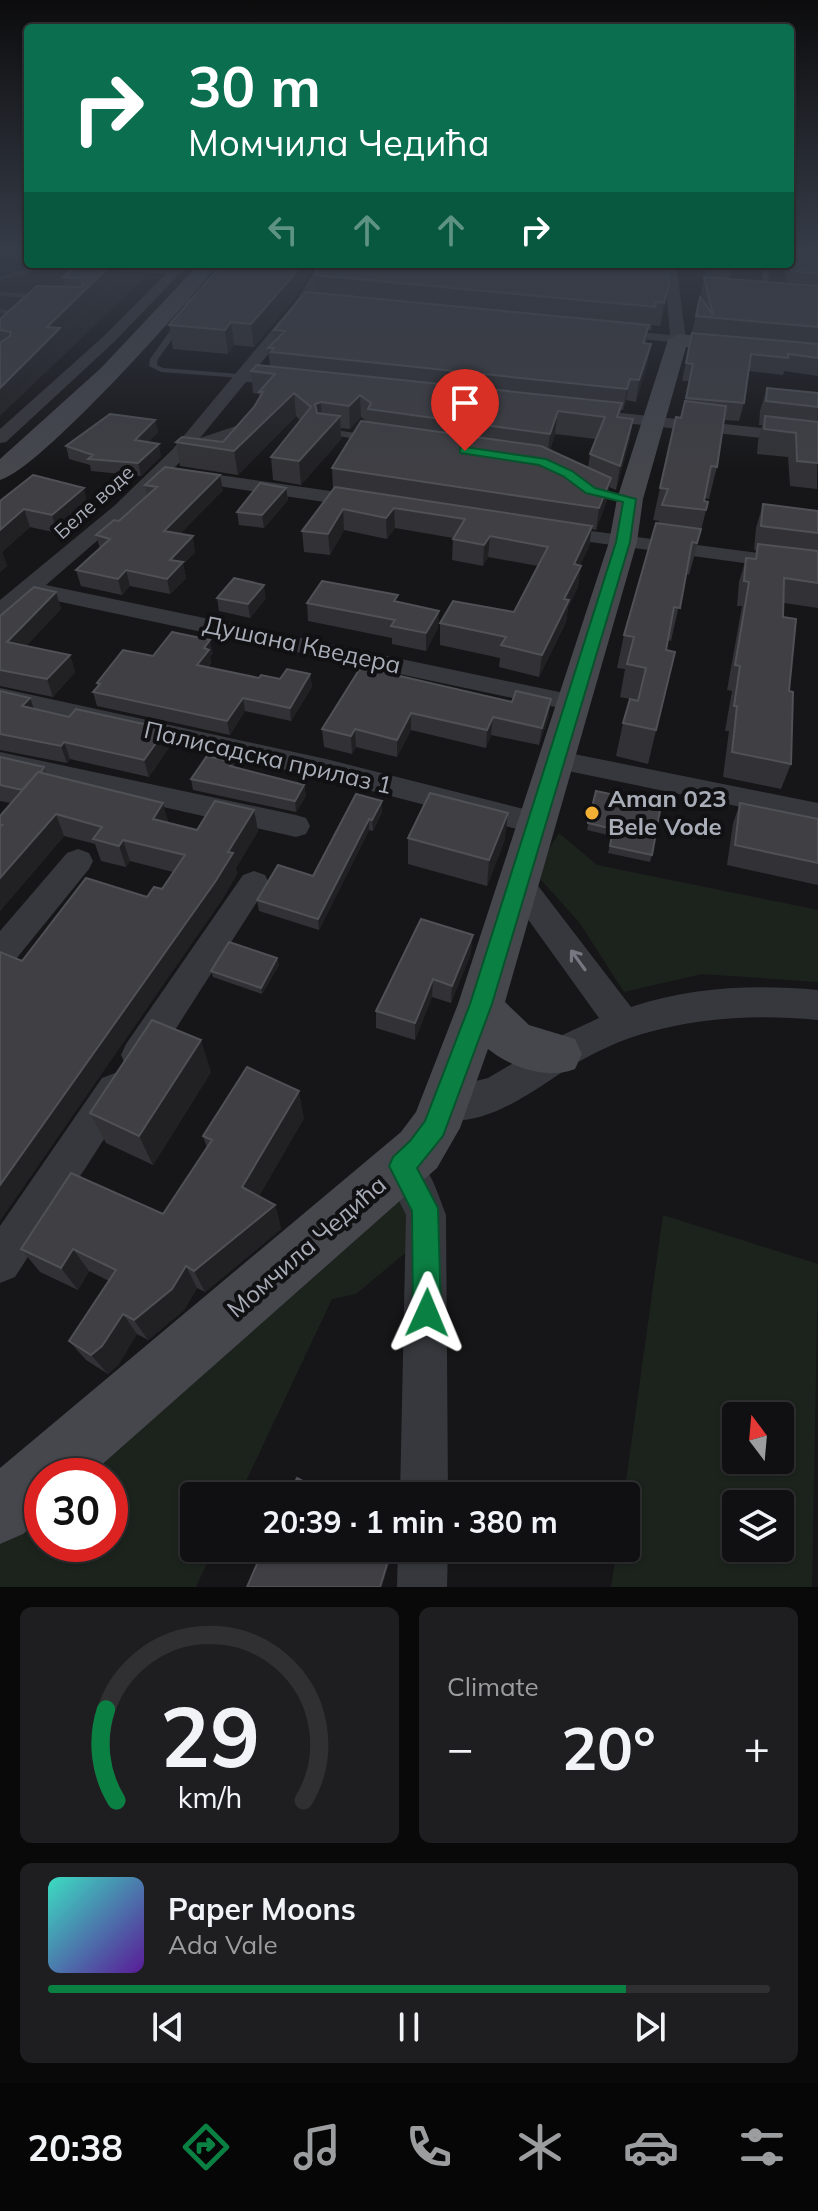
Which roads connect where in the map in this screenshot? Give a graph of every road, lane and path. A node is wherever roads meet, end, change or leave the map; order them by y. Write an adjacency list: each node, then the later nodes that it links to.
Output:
1 (128, 323): 15 (street)
2 (142, 323): 19 (street)
3 (180, 323): 9 (lane)
4 (285, 323): 9 (street, Беле воде)
5 (677, 323): 7 (street, Момчила Чедића)
6 (596, 331): 7 (street)
7 (678, 340): 8 (street); 12 (street, Момчила Чедића)
8 (818, 353)
9 (239, 376): 10 (street); 18 (street, Беле воде)
10 (313, 383)
11 (564, 411): 12 (street)
12 (655, 422): 16 (street); 23 (street, Момчила Чедића)
13 (245, 428): 18 (street)
14 (322, 431): 17 (lane)
15 (0, 438)
16 (818, 439)
17 (384, 440)
18 (178, 454): 20 (street, Беле воде)
19 (0, 472)
20 (160, 472): 21 (street); 25 (street, Беле воде)
21 (392, 506)
22 (530, 528): 23 (street)
23 (623, 542): 24 (street); 28 (street, Момчила Чедића)
24 (818, 567)
25 (29, 588): 26 (street, Беле воде); 28 (street, Душана Кведера)
26 (0, 612)
27 (0, 696): 32 (street, Палисадска прилаз 1)
28 (574, 703): 29 (street, Момчила Чедића)
29 (554, 759): 31 (street); 32 (street, Момчила Чедића)
30 (0, 761): 33 (street)
31 (818, 813)
32 (536, 823): 35 (street, Момчила Чедића)
33 (296, 826)
34 (78, 861): 37 (street)
35 (518, 882): 38 (street, Момчила Чедића); 40 (street, one-way to 35)
36 (254, 883): 44 (street)
37 (0, 954)
38 (481, 1004): 41 (street); 42 (street, Момчила Чедића)
39 (818, 1005): 40 (street)
40 (623, 1024): 41 (street)
41 (558, 1054): 42 (street)
42 (444, 1104): 43 (street, Момчила Чедића)
43 (401, 1166): 45 (street); 46 (street, Момчила Чедића)
44 (0, 1262)
45 (424, 1482)
46 (0, 1511)
47 (423, 1562): 48 (street)
48 (422, 1587)

